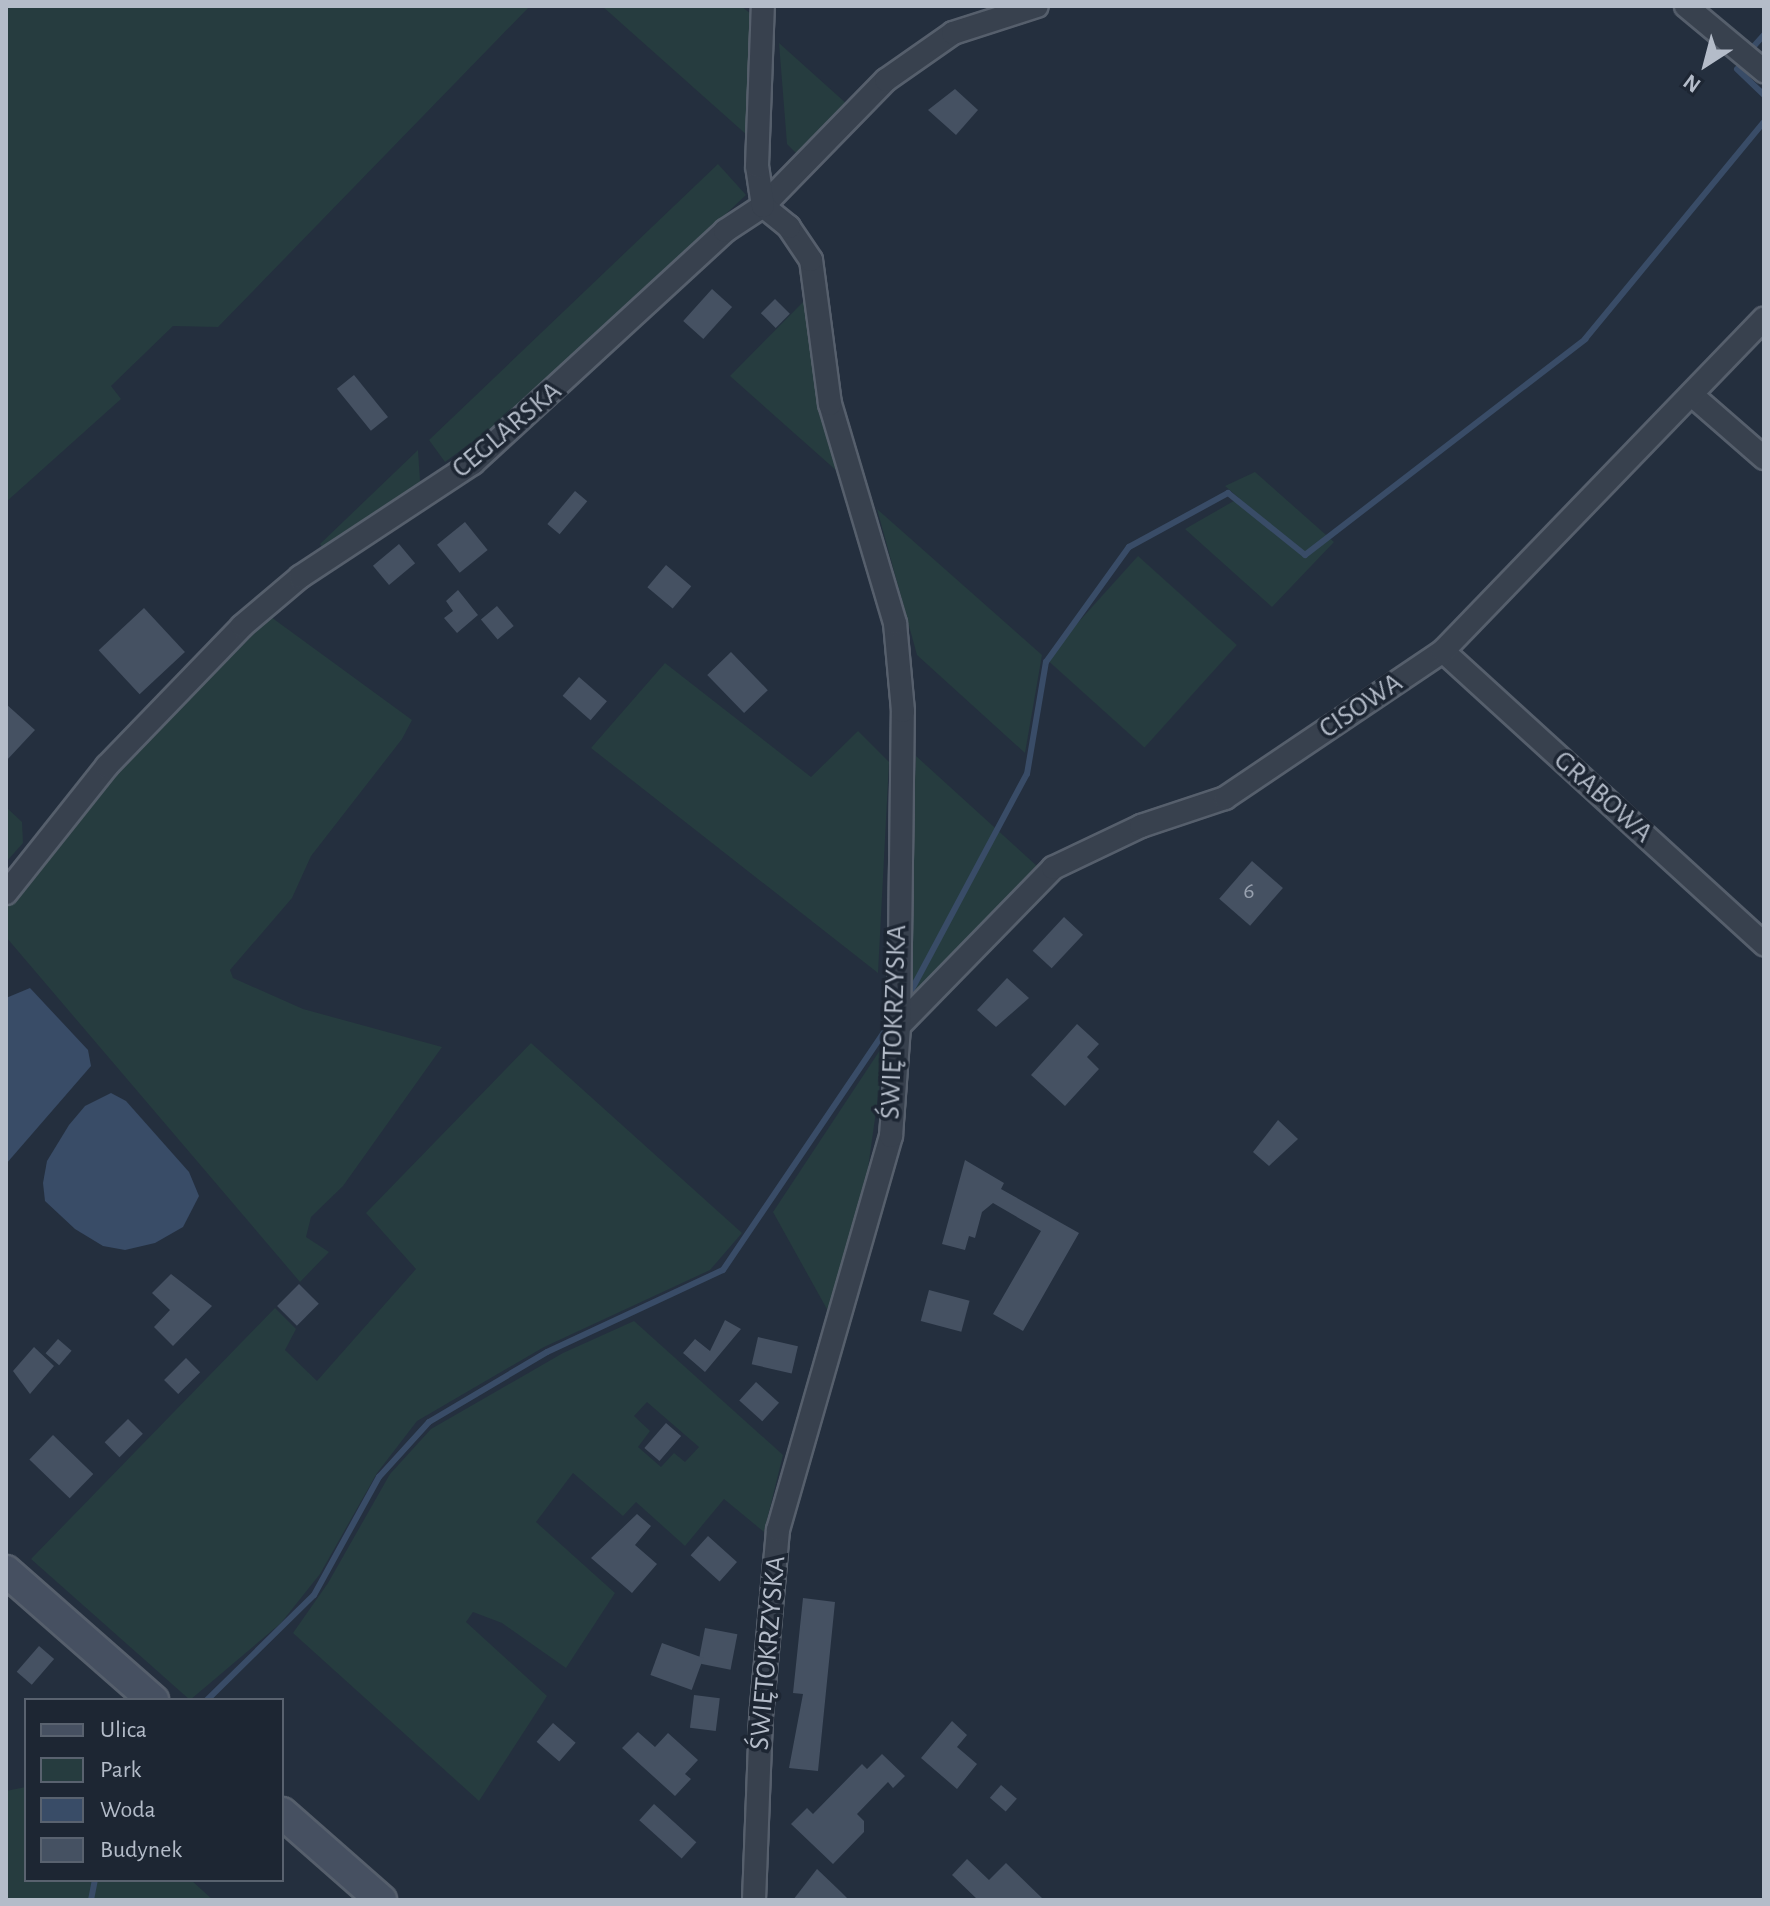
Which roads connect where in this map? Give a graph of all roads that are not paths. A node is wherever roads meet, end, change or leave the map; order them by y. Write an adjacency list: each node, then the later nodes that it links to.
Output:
1 (763, 6): 5 (street)
2 (1037, 6): 5 (street, CEGLARSKA)
3 (1686, 6): 4 (street)
4 (1764, 71)
5 (763, 206): 10 (street, CEGLARSKA); 12 (street, ŚWIĘTOKRZYSKA)
6 (1764, 319): 7 (street, CISOWA)
7 (1693, 396): 8 (street); 9 (street, CISOWA)
8 (1764, 458)
9 (1443, 651): 11 (street, GRABOWA); 12 (street, CISOWA)
10 (6, 893)
11 (1764, 944)
12 (902, 1022): 17 (street, ŚWIĘTOKRZYSKA)
13 (6, 1571): 14 (street)
14 (151, 1698)
15 (284, 1815): 16 (street)
16 (381, 1900)
17 (754, 1900)

